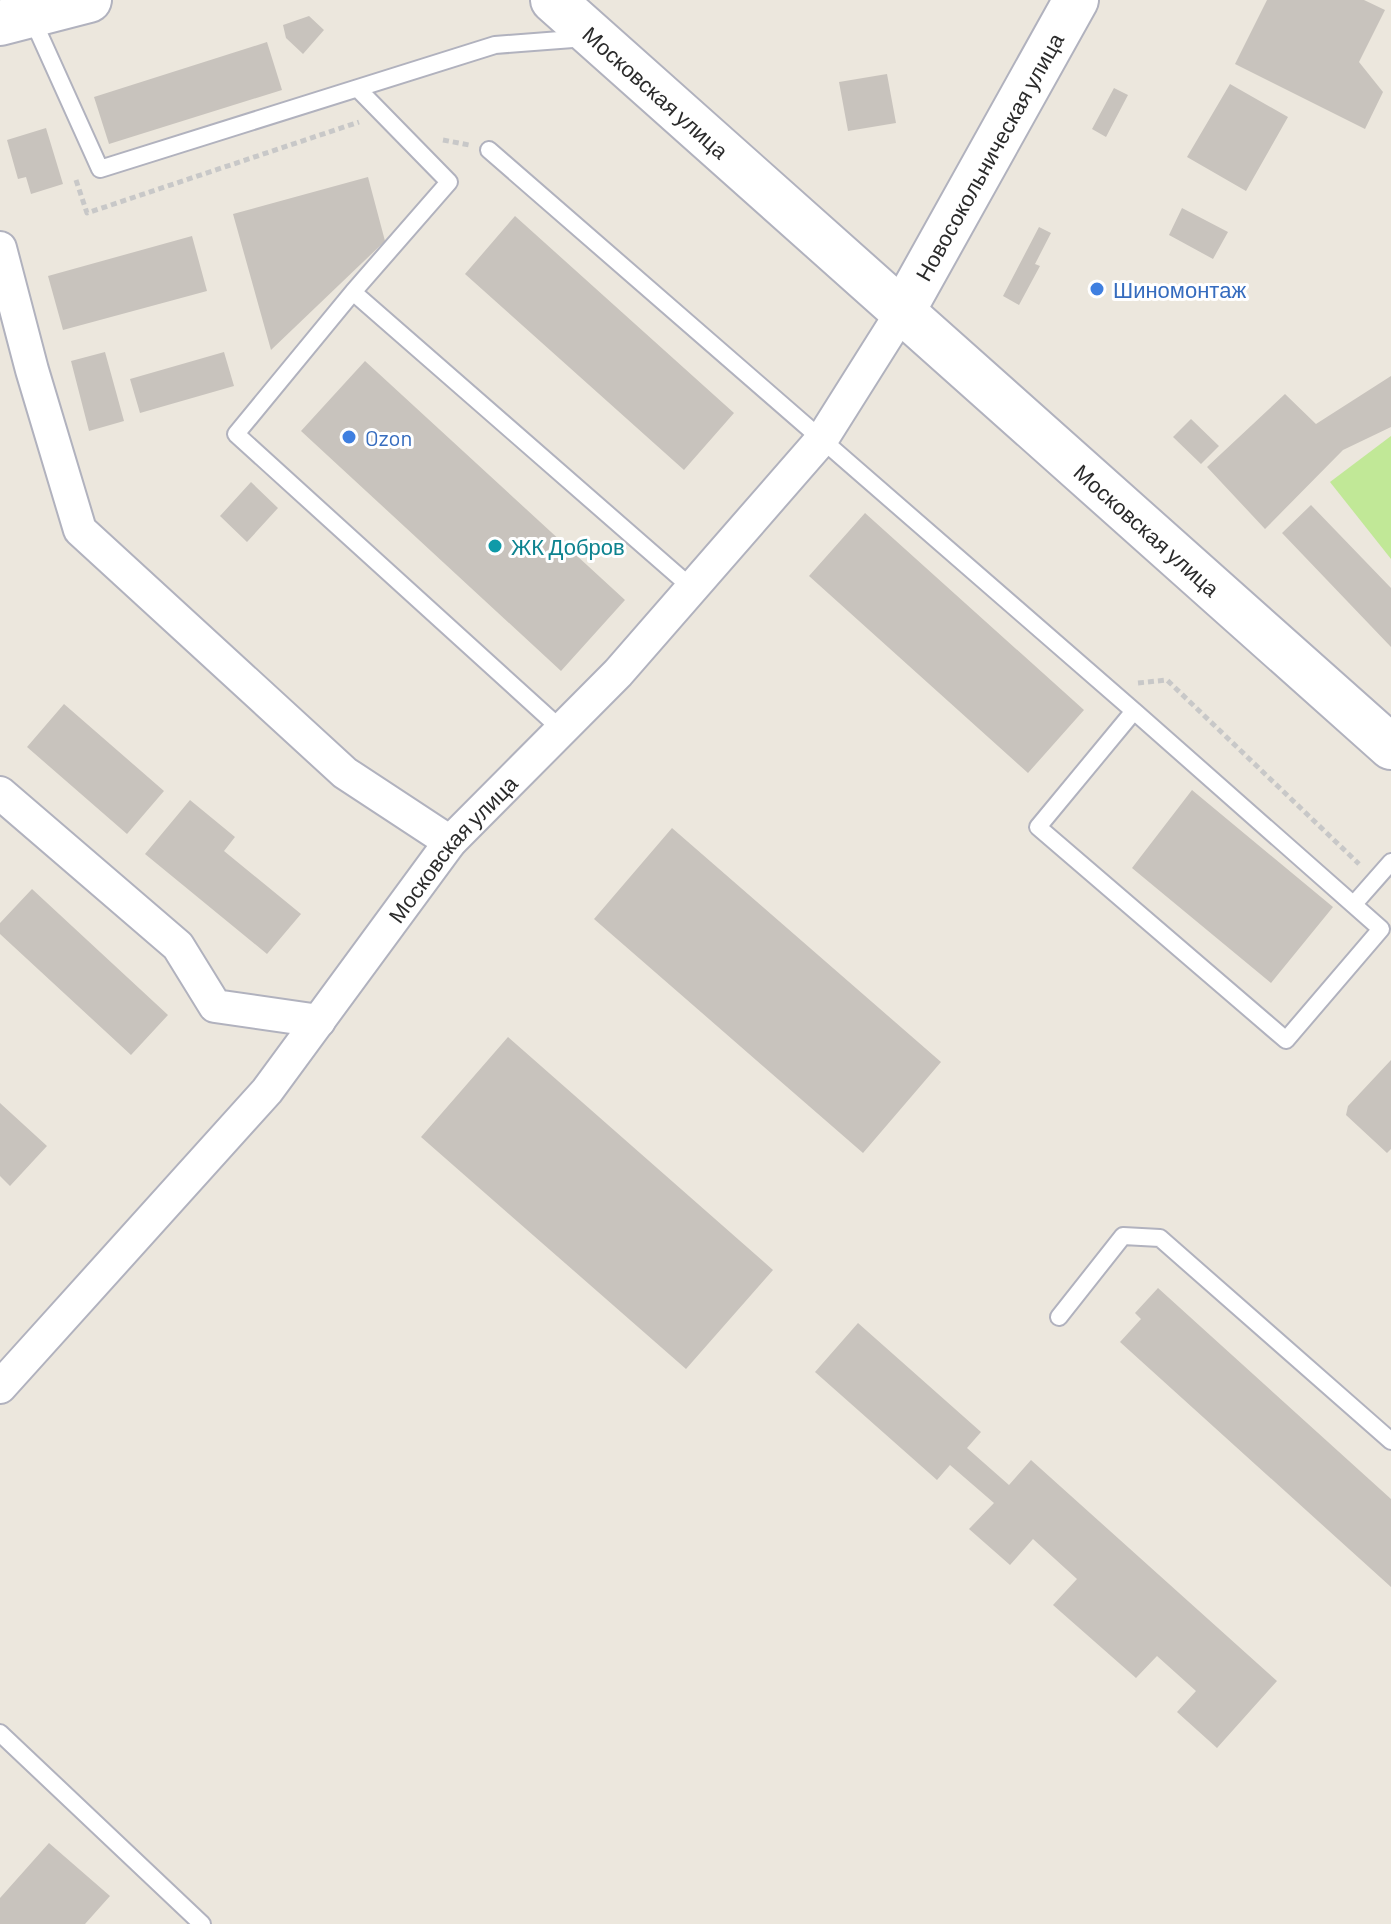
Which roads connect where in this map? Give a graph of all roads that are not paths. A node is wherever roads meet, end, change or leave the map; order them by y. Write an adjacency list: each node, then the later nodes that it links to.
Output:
1 (89, 0): 4 (main road)
2 (553, 0): 5 (main road, Московская улица)
3 (1076, 0): 10 (main road, Новосокольническая улица)
4 (16, 19): 6 (lane)
5 (595, 38): 6 (lane); 10 (main road, Московская улица)
6 (358, 89): 9 (lane)
7 (489, 150): 11 (lane)
8 (0, 248): 17 (street)
9 (353, 292): 12 (lane); 14 (lane)
10 (902, 312): 11 (street, Московская улица); 15 (main road, Московская улица)
11 (822, 439): 12 (street, Московская улица); 13 (lane)
12 (692, 588): 14 (street, Московская улица)
13 (1134, 711): 19 (lane); 19 (lane)
14 (562, 730): 17 (street, Московская улица)
15 (1391, 747)
16 (0, 793): 20 (street)
17 (450, 842): 20 (street, Московская улица)
18 (1391, 862): 19 (lane)
19 (1354, 904)
20 (319, 1021): 22 (street, Московская улица)
21 (1059, 1317): 23 (lane)
22 (0, 1387)
23 (1391, 1441)
24 (0, 1733): 25 (lane)
25 (202, 1924)

